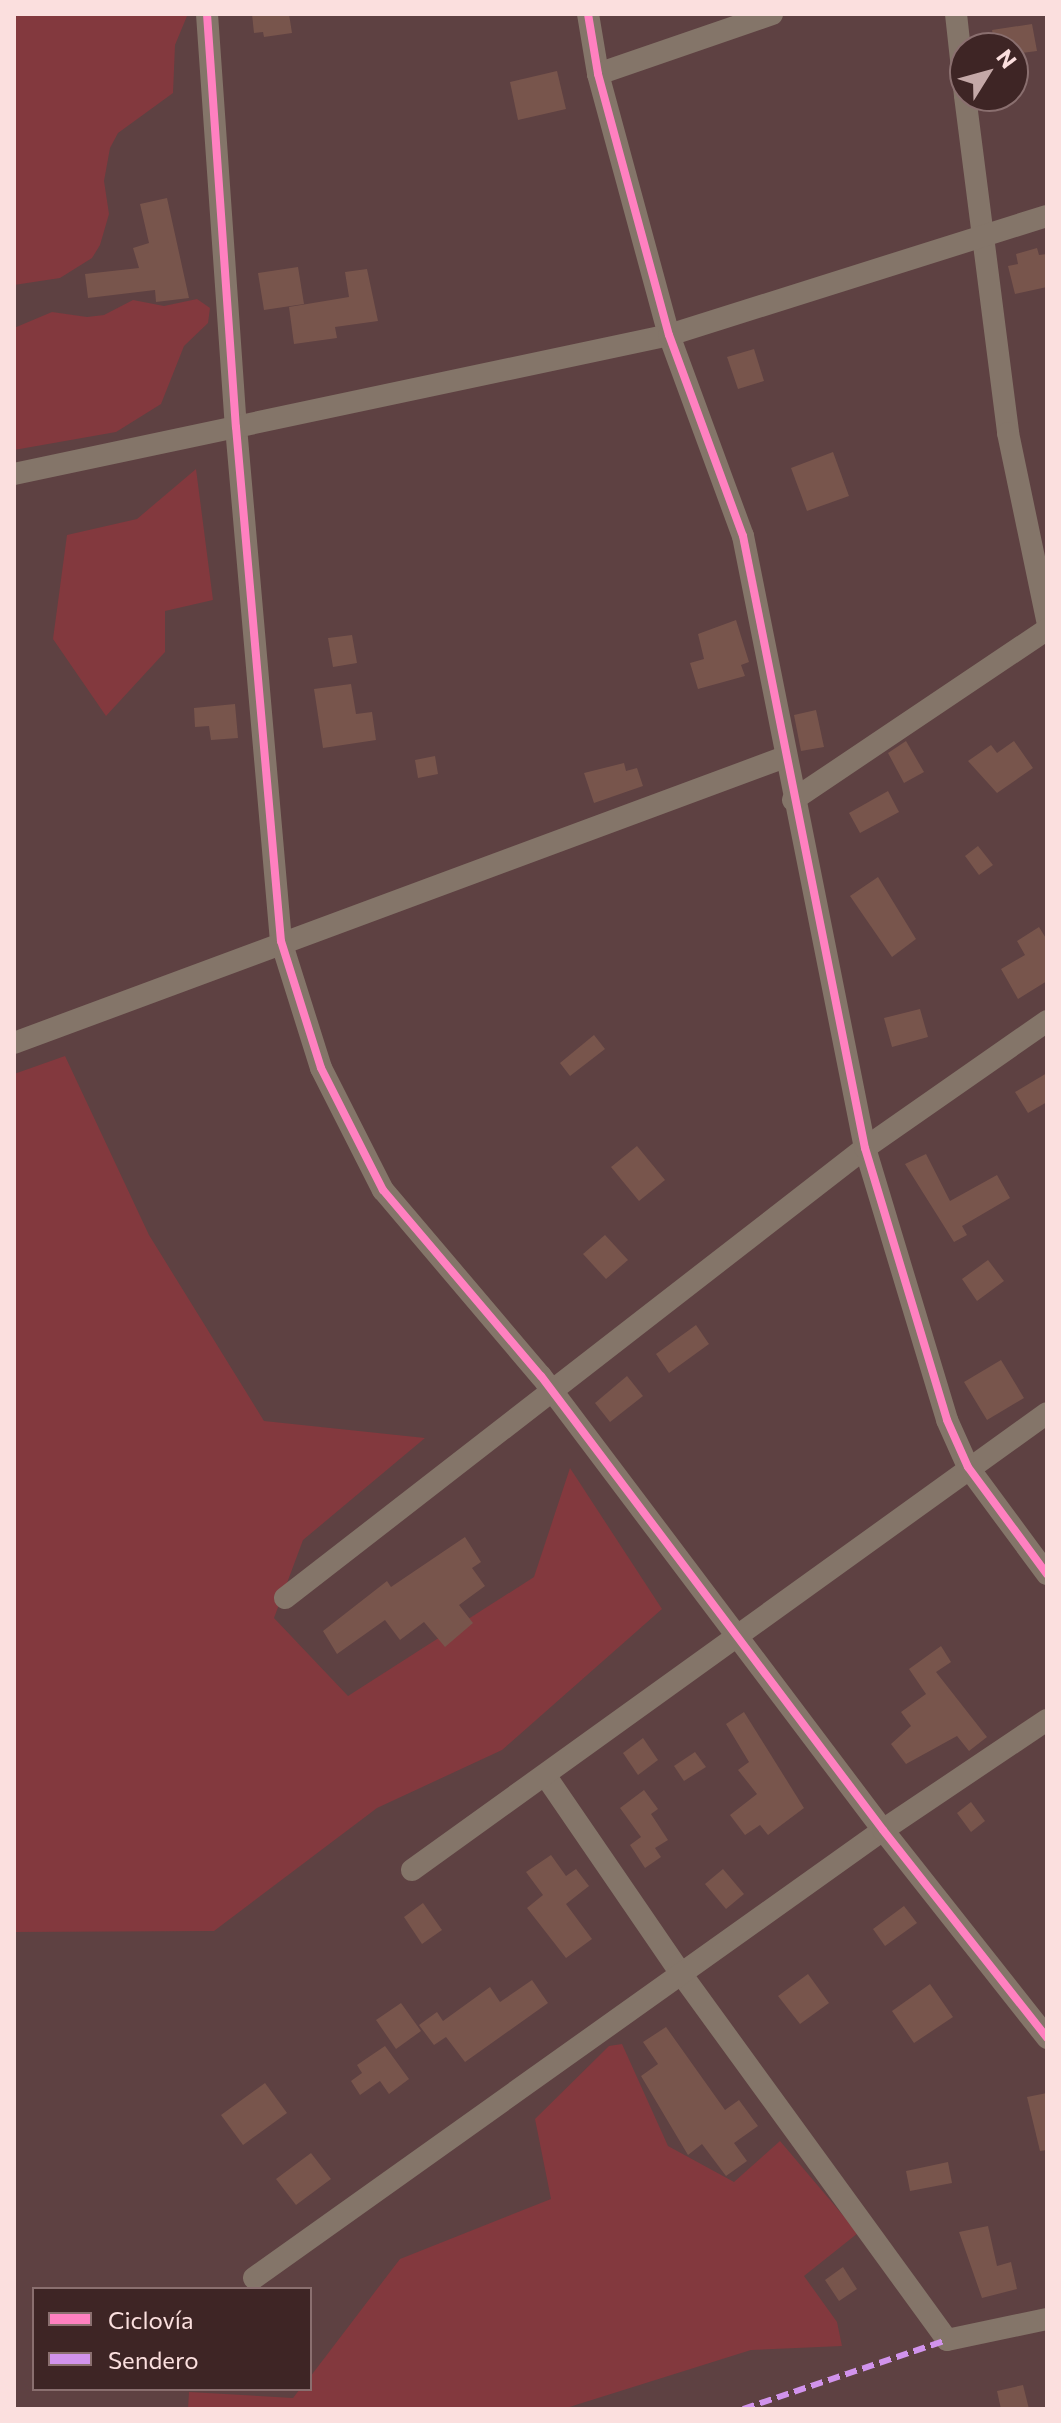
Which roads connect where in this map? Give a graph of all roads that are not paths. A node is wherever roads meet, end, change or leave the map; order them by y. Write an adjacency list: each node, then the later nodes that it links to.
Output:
1 (207, 14): 9 (street)
2 (588, 14): 4 (street)
3 (772, 14): 4 (street)
4 (598, 74): 8 (street)
5 (967, 112): 7 (street)
6 (1047, 216): 7 (street)
7 (981, 239): 8 (street); 11 (street)
8 (669, 335): 9 (street); 13 (street)
9 (236, 427): 10 (street); 15 (street)
10 (14, 474)
11 (1047, 620)
12 (1047, 629): 14 (street)
13 (785, 757): 14 (street); 15 (street)
14 (793, 800): 18 (street)
15 (281, 941): 17 (street); 19 (street)
16 (1047, 1021): 18 (street)
17 (14, 1043)
18 (865, 1148): 19 (street); 21 (street)
19 (552, 1391): 23 (street); 24 (street)
20 (1047, 1413): 21 (street)
21 (968, 1467): 22 (street); 24 (street)
22 (1047, 1574)
23 (285, 1598)
24 (737, 1636): 26 (street); 27 (street)
25 (1047, 1720): 27 (street)
26 (545, 1775): 28 (street); 29 (street)
27 (883, 1830): 29 (street); 30 (street)
28 (412, 1870)
29 (682, 1975): 31 (street); 32 (street)
30 (1047, 2038)
31 (254, 2278)
32 (1047, 2319)

